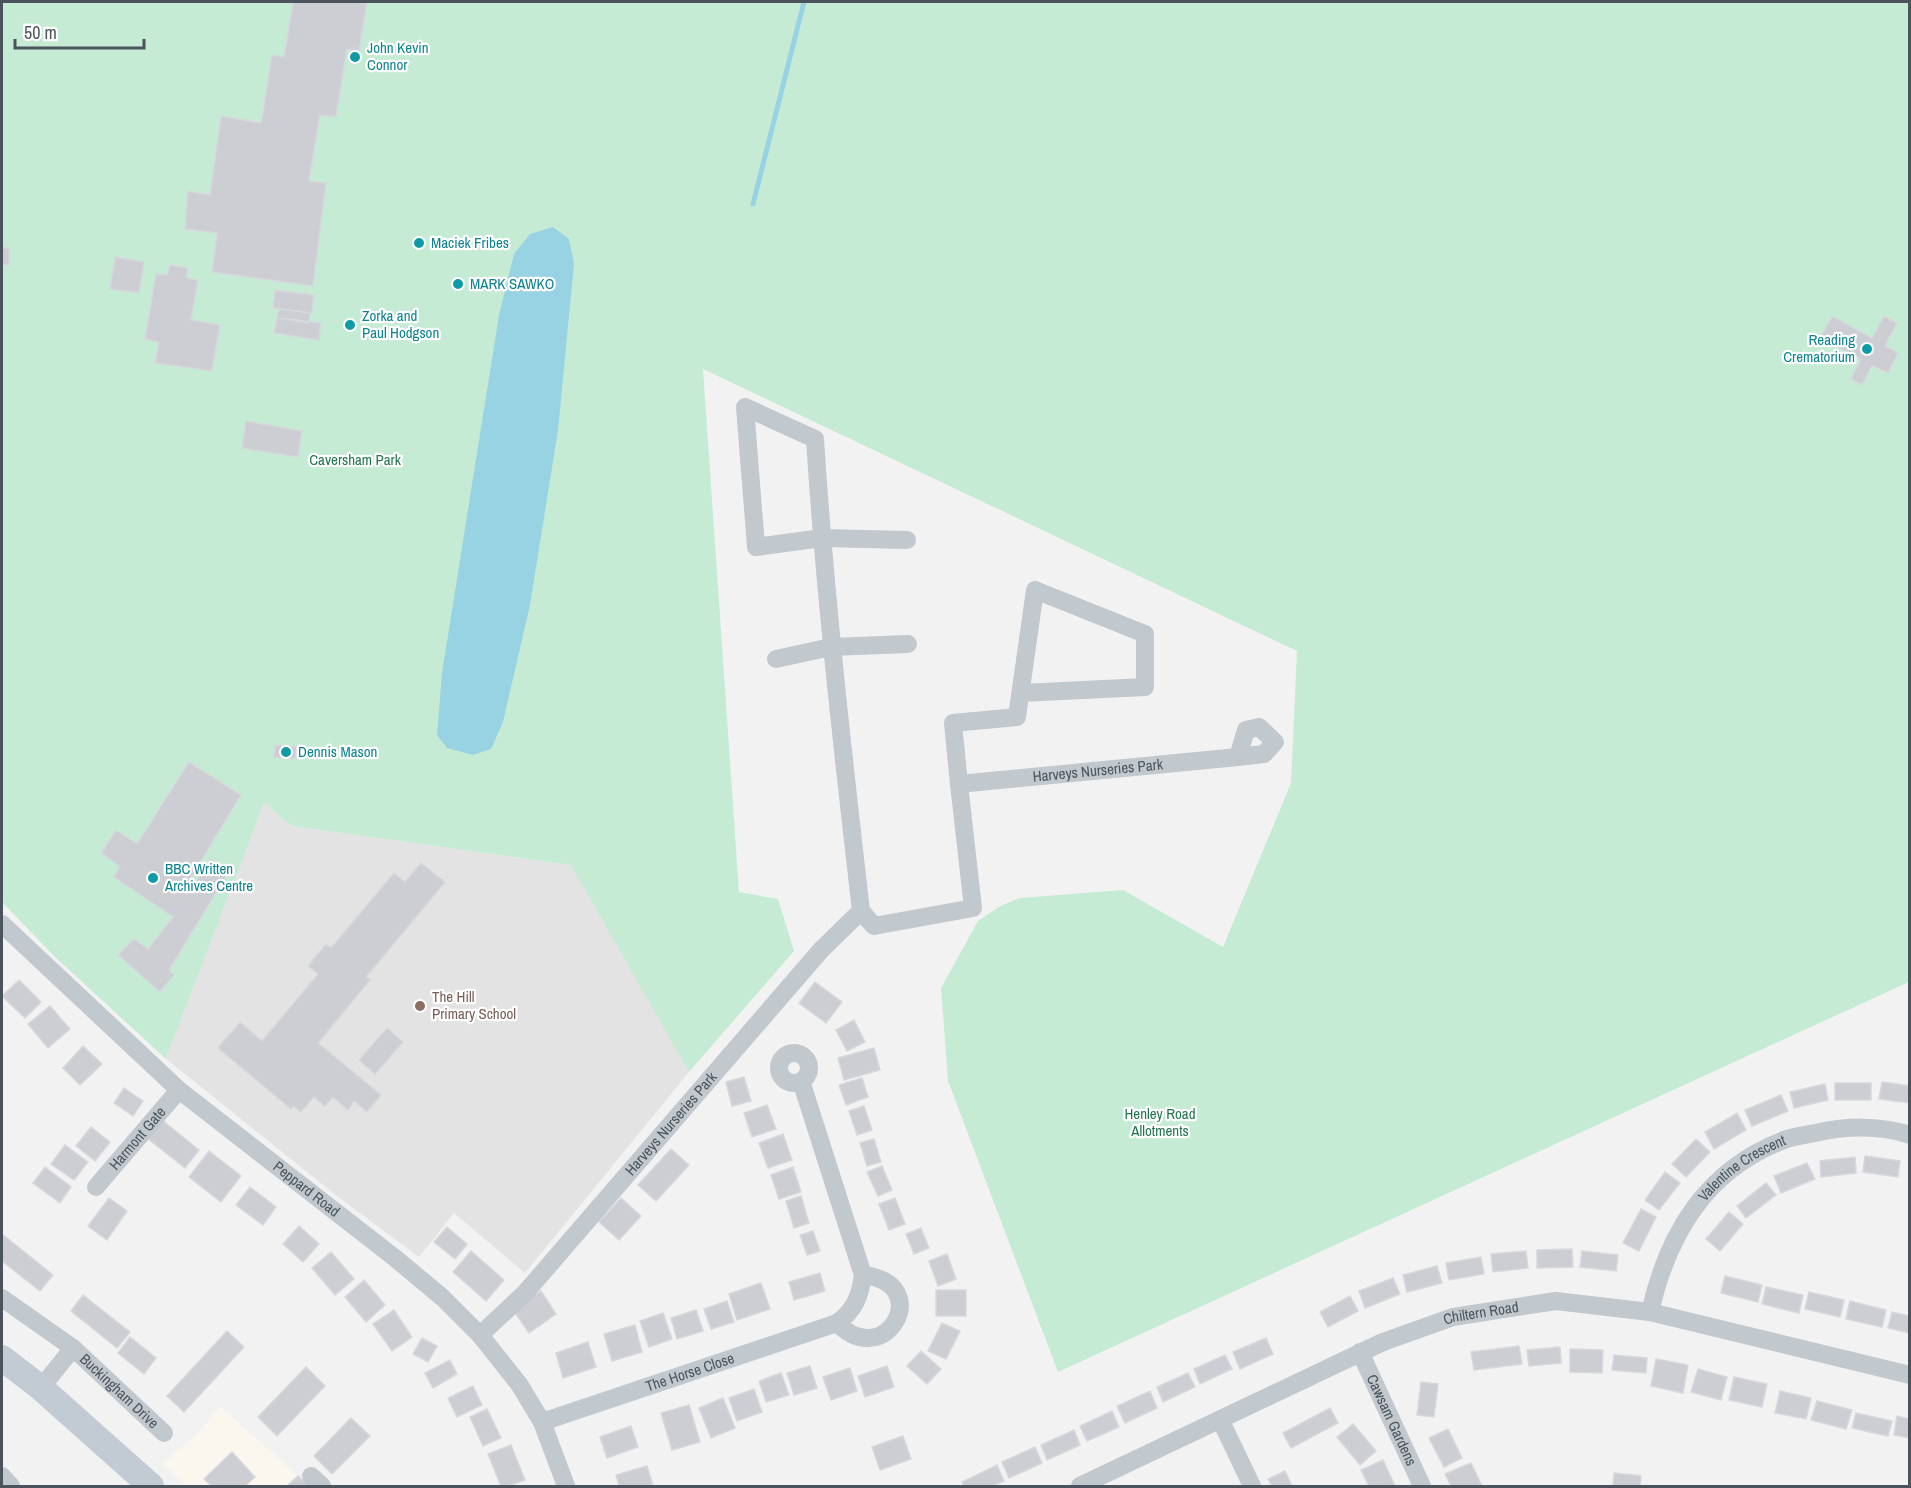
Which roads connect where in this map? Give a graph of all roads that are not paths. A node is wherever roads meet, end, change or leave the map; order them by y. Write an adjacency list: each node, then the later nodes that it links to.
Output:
1 (822, 538): 1 (street); 2 (street); 4 (street)
2 (907, 540)
3 (908, 644): 4 (street)
4 (831, 647): 5 (street); 9 (street)
5 (776, 658)
6 (1021, 693): 6 (street); 8 (street)
7 (1238, 757): 8 (street, Harveys Nurseries Park)
8 (959, 784): 9 (street)
9 (861, 911): 19 (street, Harveys Nurseries Park)
10 (2, 924): 12 (street, Peppard Road)
11 (801, 1081): 15 (street)
12 (179, 1090): 14 (street, Harmont Gate); 19 (street, Peppard Road)
13 (1910, 1135): 17 (street, Valentine Crescent)
14 (96, 1187)
15 (863, 1275): 18 (street, The Horse Close); 18 (street)
16 (2, 1298): 20 (street, Buckingham Drive)
17 (1650, 1312): 21 (street, Chiltern Road); 23 (street, Chiltern Road)
18 (837, 1323): 26 (street, The Horse Close)
19 (480, 1335): 26 (street, Peppard Road)
20 (73, 1348): 24 (street, Buckingham Drive); 27 (street, Buckingham Drive)
21 (1360, 1353): 25 (street, Chiltern Road); 34 (street, Cawsam Gardens)
22 (2, 1358): 24 (main road)
23 (1910, 1374)
24 (41, 1388): 30 (main road)
25 (1221, 1420): 32 (street, Chiltern Road); 33 (street)
26 (542, 1422): 31 (street, Peppard Road)
27 (164, 1433)
28 (2, 1476): 29 (street)
29 (11, 1486)
30 (151, 1486)
31 (566, 1486)
32 (1080, 1486)
33 (1252, 1486)
34 (1422, 1486)

